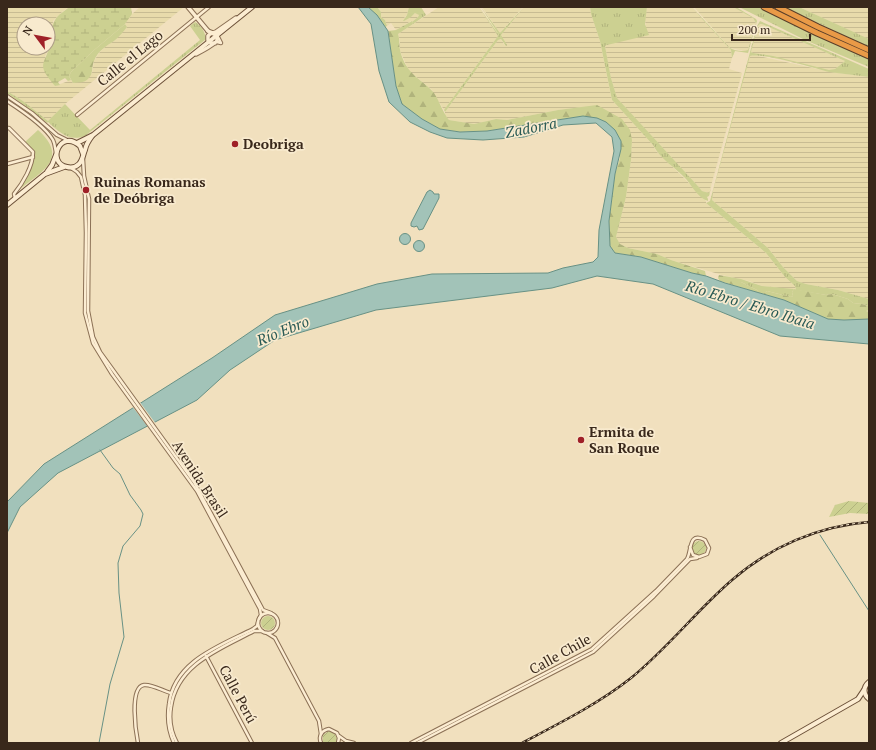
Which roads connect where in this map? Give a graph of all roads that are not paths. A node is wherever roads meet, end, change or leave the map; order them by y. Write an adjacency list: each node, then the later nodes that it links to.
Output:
1 (188, 7): 6 (street)
2 (209, 7): 6 (street, Calle el Lago)
3 (252, 7): 8 (main road)
4 (764, 7): 13 (highway)
5 (778, 7): 12 (highway)
6 (196, 17): 7 (street); 17 (street, Calle el Lago)
7 (208, 31): 8 (street); 9 (street)
8 (216, 35): 9 (street); 10 (main road); 11 (street)
9 (208, 36): 10 (street)
10 (208, 42): 11 (street); 14 (main road)
11 (215, 43): 14 (street)
12 (869, 50)
13 (869, 56)
14 (188, 58): 19 (main road)
15 (7, 96): 20 (street)
16 (7, 102): 22 (street)
17 (76, 115)
18 (7, 128): 24 (street)
19 (93, 135): 21 (main road); 23 (main road)
20 (72, 141): 21 (main road); 22 (main road)
21 (77, 143): 23 (main road)
22 (56, 154): 26 (main road); 28 (main road)
23 (83, 155): 27 (main road); 31 (street)
24 (33, 157): 25 (street); 29 (street)
25 (7, 164)
26 (64, 167): 27 (main road); 28 (main road)
27 (70, 168): 31 (street)
28 (45, 174): 29 (main road)
29 (15, 198): 30 (main road)
30 (7, 205)
31 (88, 233): 34 (street, Avenida Brasil)
32 (690, 548): 33 (street); 33 (street); 57 (street, Calle Chile)
33 (699, 557): 58 (street, Calle Chile)
34 (253, 593): 35 (street); 36 (street)
35 (271, 613): 36 (street); 37 (street)
36 (259, 621): 38 (street); 41 (street)
37 (276, 629): 39 (street); 40 (street)
38 (262, 631): 39 (street); 41 (street)
39 (267, 633): 40 (street)
40 (275, 638): 47 (street)
41 (206, 655): 44 (street); 52 (street); 53 (street, Calle Perú)
42 (869, 682): 43 (main road)
43 (864, 690): 45 (main road); 46 (main road)
44 (171, 693): 51 (street); 52 (street)
45 (858, 699): 46 (main road); 59 (main road)
46 (868, 699)
47 (319, 722): 48 (street); 49 (street)
48 (329, 729): 49 (street); 50 (street)
49 (321, 734): 54 (street)
50 (339, 736): 55 (street); 56 (street)
51 (138, 743)
52 (175, 743)
53 (252, 743)
54 (319, 743)
55 (338, 743)
56 (354, 743)
57 (411, 743)
58 (417, 743)
59 (781, 743)

